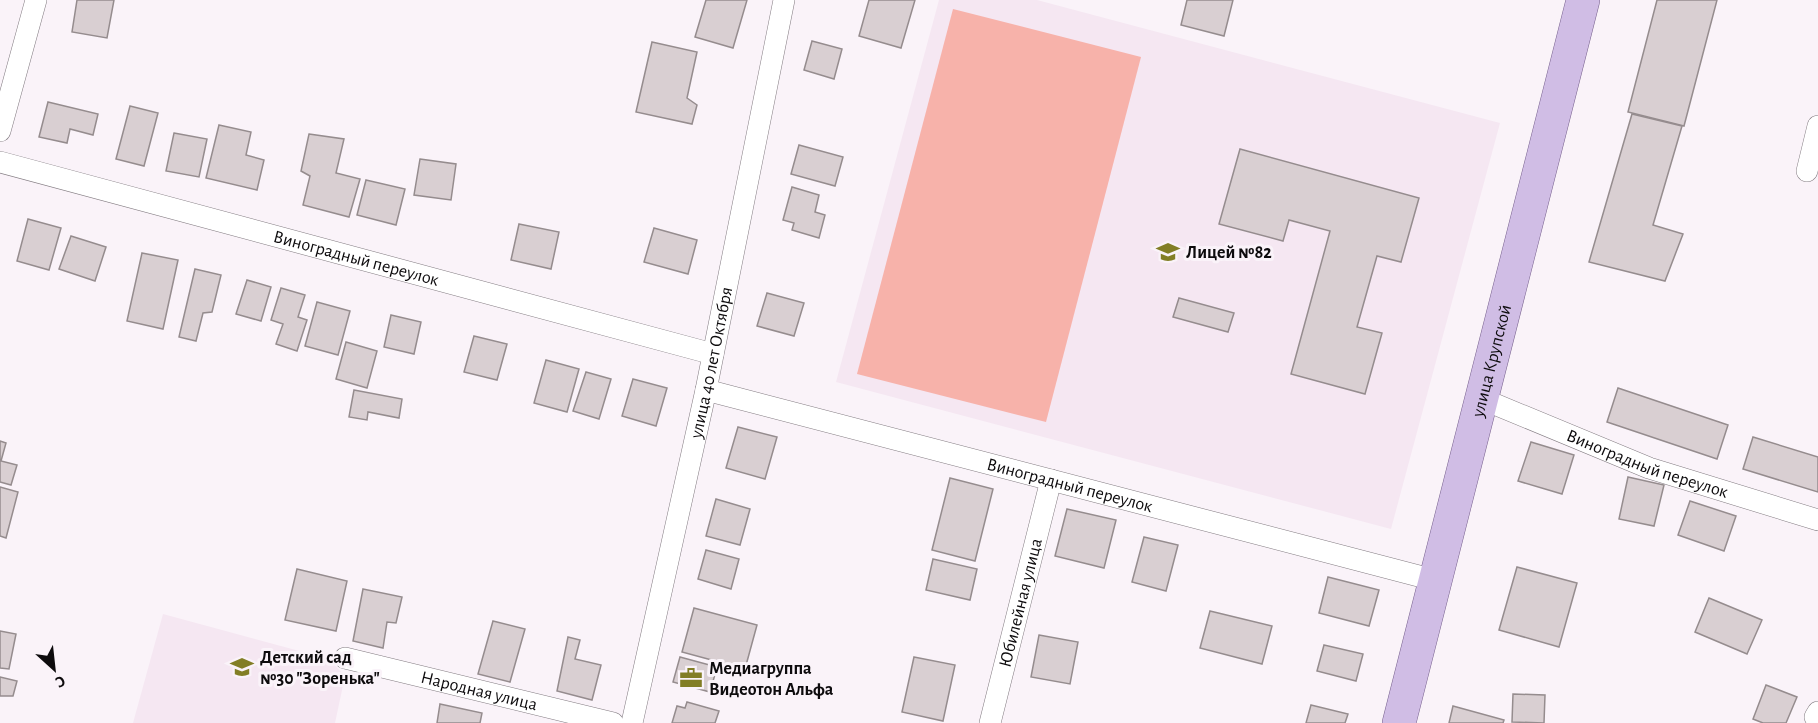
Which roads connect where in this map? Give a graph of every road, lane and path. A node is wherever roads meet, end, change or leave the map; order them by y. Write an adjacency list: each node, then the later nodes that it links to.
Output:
1 (36, 0): 5 (street)
2 (784, 0): 8 (street, улица 40 лет Октября)
3 (1583, 0): 10 (main road, улица Крупской)
4 (1818, 126): 7 (street)
5 (0, 131)
6 (0, 162): 8 (street, Виноградный переулок)
7 (1807, 171)
8 (713, 354): 9 (street, улица 40 лет Октября)
9 (706, 390): 11 (street, Виноградный переулок); 16 (street, улица 40 лет Октября)
10 (1480, 398): 12 (street, Виноградный переулок); 13 (main road, улица Крупской)
11 (1051, 480): 13 (street, Виноградный переулок); 17 (street, Юбилейная улица)
12 (1818, 520)
13 (1434, 580): 18 (main road, улица Крупской)
14 (345, 658): 15 (street, Народная улица)
15 (613, 723)
16 (632, 723)
17 (990, 723)
18 (1399, 723)

